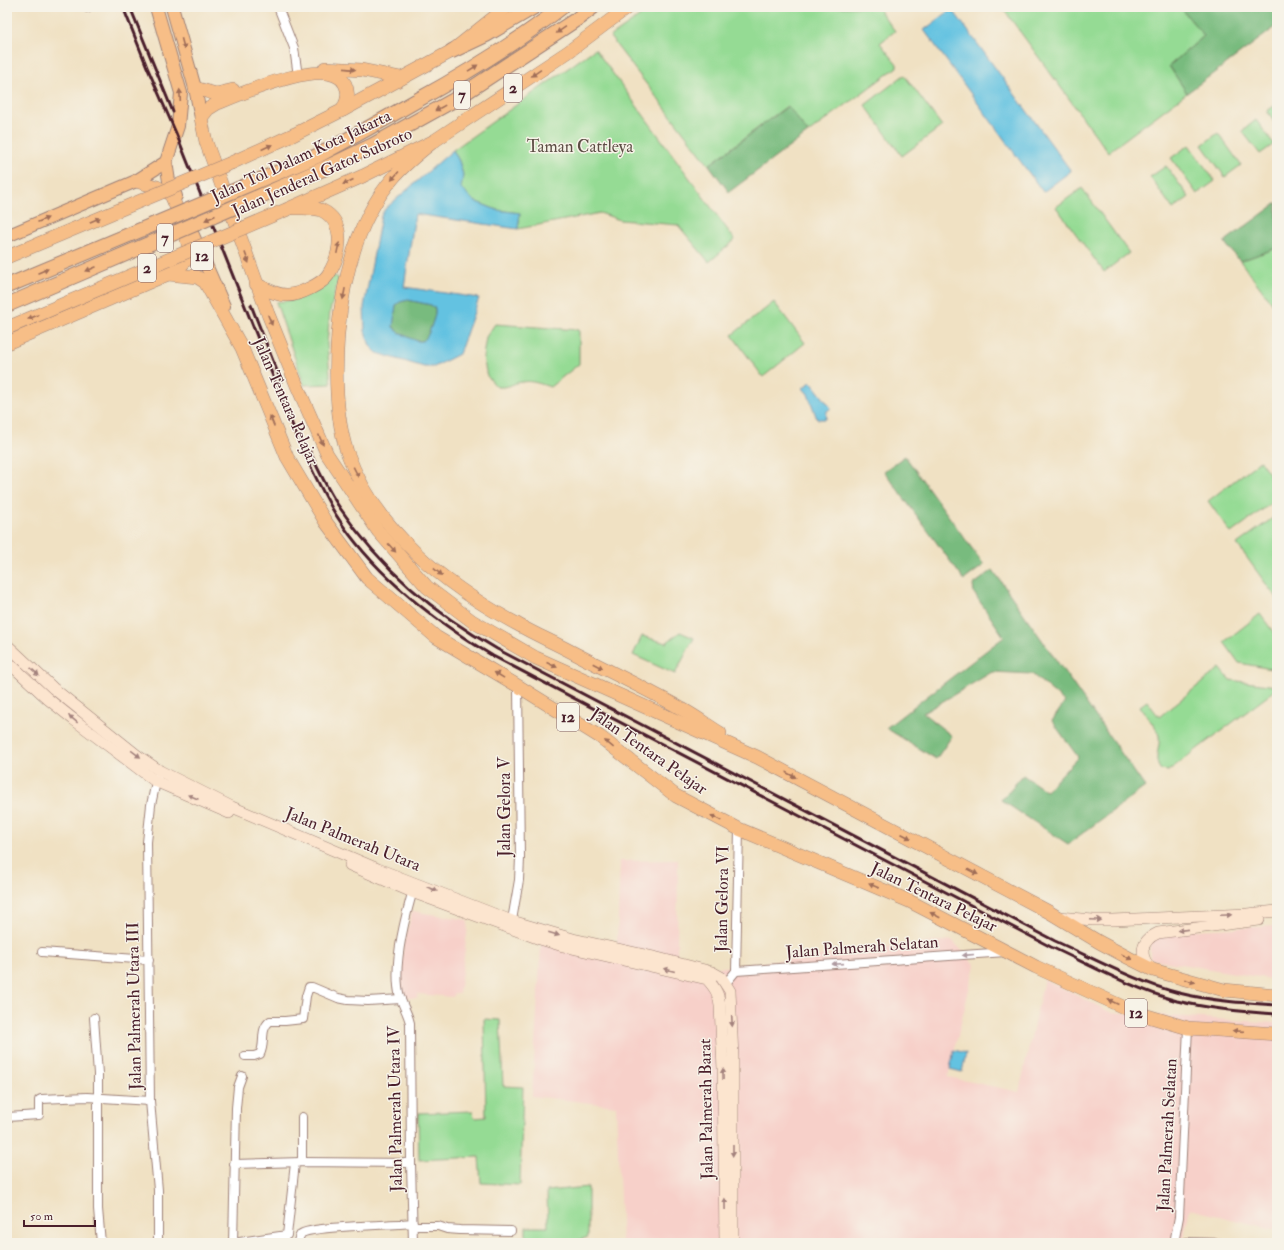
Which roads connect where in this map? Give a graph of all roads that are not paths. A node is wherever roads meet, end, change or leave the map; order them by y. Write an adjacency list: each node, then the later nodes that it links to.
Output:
1 (156, 7): 16 (main road, one-way to 1)
2 (172, 7): 12 (main road, one-way to 12)
3 (278, 7): 10 (street)
4 (507, 7): 9 (highway)
5 (534, 7): 9 (highway)
6 (562, 7): 23 (highway, Jalan Tol Dalam Kota Jakarta / 7, one-way to 6, bridge)
7 (593, 7): 24 (highway, Jalan Tol Dalam Kota Jakarta / 7, one-way to 24, bridge)
8 (628, 7): 15 (highway, Jalan Jenderal Gatot Subroto / 2, one-way to 15)
9 (452, 51): 11 (highway)
10 (298, 73): 11 (highway, one-way to 11); 12 (highway); 13 (highway); 14 (highway)
11 (401, 78): 13 (highway)
12 (195, 88): 14 (main road)
13 (343, 110): 20 (highway, one-way to 13, bridge)
14 (201, 118): 22 (highway, Jalan Tentara Pelajar / 12, one-way to 22)
15 (434, 141): 18 (highway, Jalan Jenderal Gatot Subroto / 2, one-way to 18); 28 (highway, one-way to 28)
16 (166, 162): 17 (main road); 27 (main road, Jalan Tentara Pelajar / 12)
17 (136, 181): 19 (main road, one-way to 17); 21 (highway)
18 (289, 208): 22 (highway, one-way to 18); 25 (highway, Jalan Jenderal Gatot Subroto / 2, one-way to 25, bridge)
19 (7, 236)
20 (7, 257)
21 (168, 274): 26 (highway); 27 (highway)
22 (256, 284): 29 (highway, Jalan Tentara Pelajar / 12, one-way to 29)
23 (7, 286)
24 (7, 305)
25 (7, 328)
26 (7, 343)
27 (242, 348): 32 (highway, Jalan Tentara Pelajar / 12, one-way to 27)
28 (391, 527): 29 (highway); 36 (highway, one-way to 36)
29 (378, 531): 36 (highway, Jalan Tentara Pelajar / 12, one-way to 36)
30 (7, 645): 33 (main road, Jalan Palmerah Utara, one-way to 33)
31 (7, 661): 34 (main road, Jalan Palmerah Utara, one-way to 31)
32 (518, 686): 38 (highway, Jalan Tentara Pelajar / 12, one-way to 32); 43 (street, Jalan Gelora V)
33 (98, 724): 34 (main road); 35 (main road, Jalan Palmerah Utara)
34 (92, 734): 35 (main road, Jalan Palmerah Utara)
35 (111, 742): 37 (main road, Jalan Palmerah Utara)
36 (757, 757): 41 (highway, Jalan Tentara Pelajar / 12, one-way to 41)
37 (158, 776): 39 (main road, Jalan Palmerah Utara); 46 (street, Jalan Palmerah Utara III)
38 (739, 829): 45 (highway, Jalan Tentara Pelajar / 12, one-way to 38); 49 (street, Jalan Gelora VI)
39 (414, 887): 43 (main road, Jalan Palmerah Utara); 53 (street, Jalan Palmerah Utara IV)
40 (1277, 911): 41 (main road, one-way to 40)
41 (1057, 916): 48 (highway, Jalan Tentara Pelajar / 12, one-way to 48)
42 (1277, 918): 48 (main road, one-way to 48)
43 (511, 925): 47 (main road, Jalan Palmerah Utara)
44 (42, 952): 46 (street)
45 (1006, 952): 49 (street, Jalan Palmerah Selatan, one-way to 49); 55 (highway, Jalan Tentara Pelajar / 12, one-way to 45)
46 (148, 960): 60 (street, Jalan Palmerah Utara III)
47 (654, 961): 50 (main road, Jalan Palmerah Utara, one-way to 47); 51 (main road, Jalan Palmerah Utara)
48 (1153, 970): 52 (highway, Jalan Tentara Pelajar / 12, one-way to 52)
49 (736, 971): 51 (street)
50 (707, 979): 72 (main road, Jalan Palmerah Barat, one-way to 50)
51 (726, 983): 73 (main road, Jalan Palmerah Barat, one-way to 73)
52 (1277, 995)
53 (401, 999): 57 (street); 64 (street, Jalan Palmerah Utara IV)
54 (94, 1018): 59 (street)
55 (1188, 1028): 56 (highway, Jalan Tentara Pelajar / 12, one-way to 55); 74 (street, Jalan Palmerah Selatan)
56 (1277, 1034)
57 (245, 1056)
58 (242, 1076): 65 (street)
59 (98, 1098): 60 (street); 61 (street); 68 (street)
60 (150, 1101): 69 (street, Jalan Palmerah Utara III)
61 (7, 1117)
62 (302, 1117): 63 (street)
63 (298, 1162): 64 (street); 65 (street); 65 (street)
64 (411, 1163): 66 (street, Jalan Palmerah Utara IV)
65 (234, 1164)
66 (413, 1224): 67 (street); 70 (street); 71 (street, Jalan Palmerah Utara IV)
67 (510, 1231)
68 (101, 1243)
69 (158, 1243)
70 (298, 1243)
71 (413, 1243)
72 (725, 1243)
73 (733, 1243)
74 (1174, 1243)
75 (1186, 1243): 76 (street)
76 (1212, 1243): 77 (street)
77 (1222, 1243)

